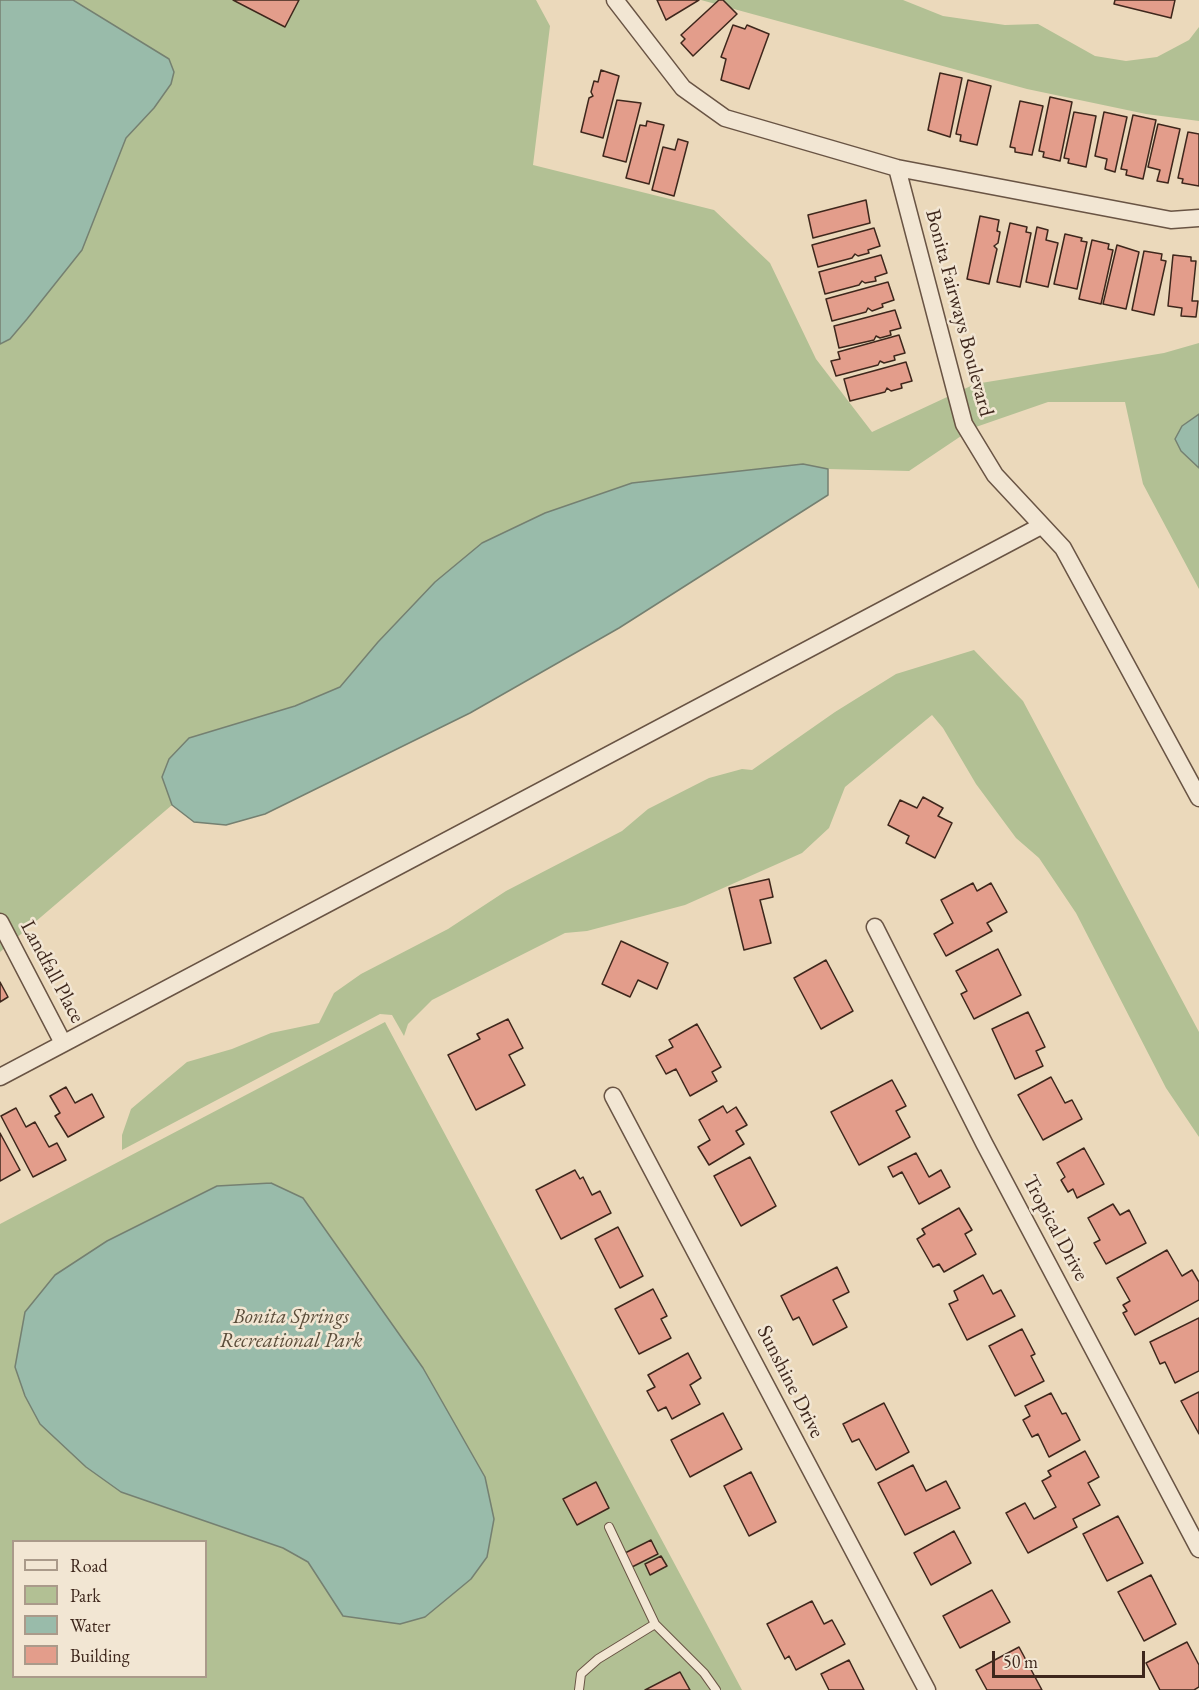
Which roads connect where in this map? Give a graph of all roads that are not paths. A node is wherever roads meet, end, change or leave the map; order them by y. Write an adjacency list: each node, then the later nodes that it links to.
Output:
1 (615, 0): 2 (street, Bonita Fairways Boulevard)
2 (897, 168): 3 (street, Bonita Fairways Boulevard); 4 (street, Bonita Fairways Boulevard)
3 (1199, 218)
4 (1041, 526): 5 (street, Bonita Fairways Boulevard); 8 (street)
5 (1199, 798)
6 (0, 922): 8 (street, Landfall Place)
7 (875, 927): 12 (street, Tropical Drive)
8 (63, 1043): 9 (street)
9 (0, 1077)
10 (613, 1096): 16 (street, Sunshine Drive)
11 (609, 1527): 13 (lane)
12 (1199, 1549)
13 (656, 1624): 14 (lane); 15 (lane)
14 (579, 1690)
15 (716, 1690)
16 (927, 1690)

